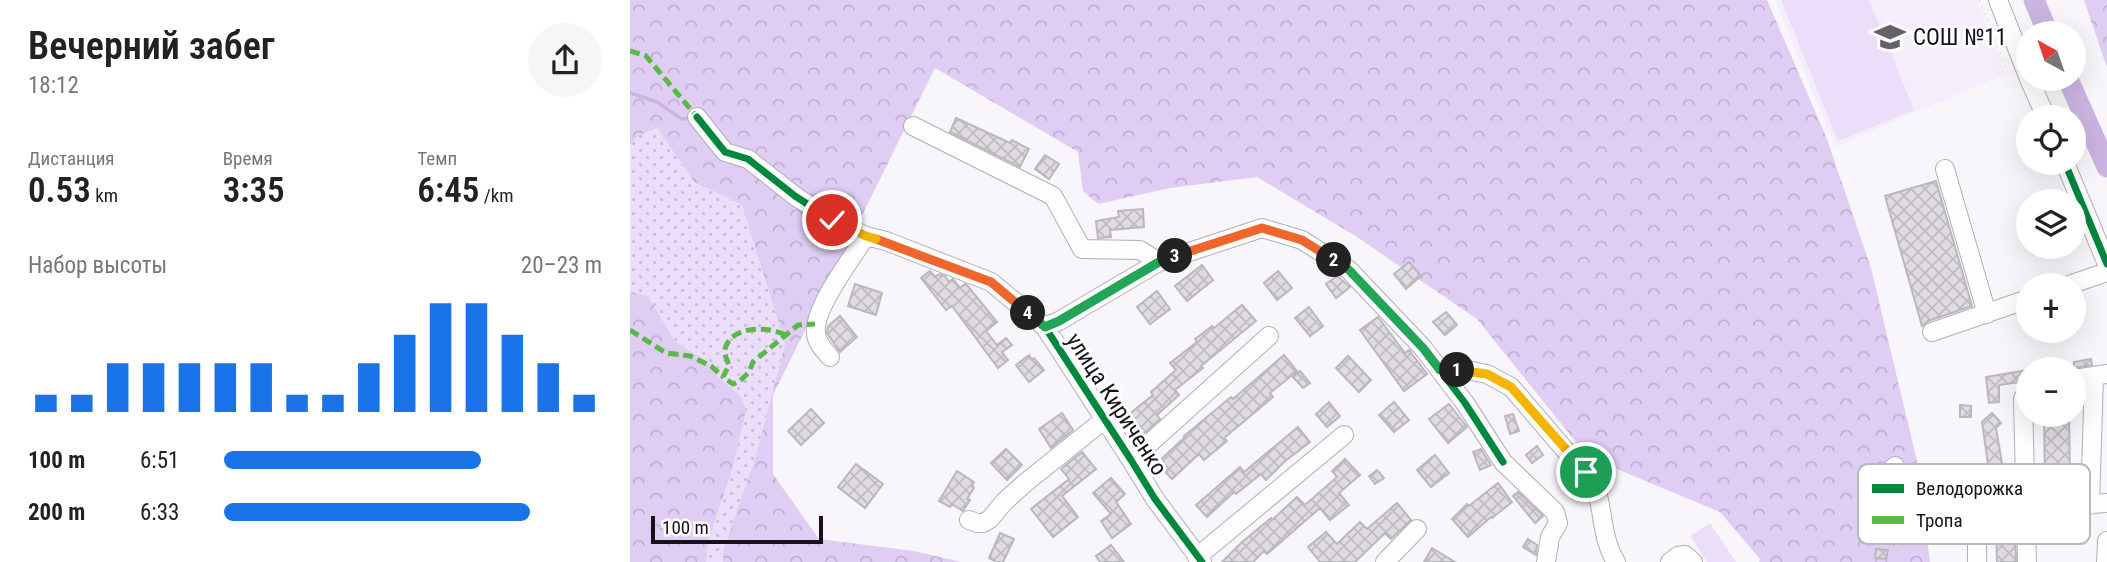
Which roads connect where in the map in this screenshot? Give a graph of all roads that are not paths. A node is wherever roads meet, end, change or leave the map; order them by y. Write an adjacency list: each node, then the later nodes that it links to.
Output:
1 (1998, 0): 2 (street)
2 (2016, 45)
3 (697, 117): 7 (street, улица Кириченко)
4 (913, 126): 8 (street)
5 (1945, 169): 13 (street)
6 (2069, 175): 9 (street)
7 (866, 236): 14 (street, улица Кириченко); 17 (street)
8 (1159, 262): 14 (street); 18 (street)
9 (2107, 264)
10 (2107, 272): 11 (street)
11 (2086, 279)
12 (2016, 303): 13 (street)
13 (1987, 314): 15 (street)
14 (1045, 327): 20 (street, улица Кириченко)
15 (1932, 332)
16 (1269, 337): 23 (street)
17 (830, 357)
18 (1440, 370): 33 (street); 34 (street)
19 (2100, 375): 25 (street)
20 (1105, 419): 23 (street, улица Кириченко); 26 (street)
21 (2024, 427): 24 (street)
22 (1344, 435): 31 (street)
23 (1131, 460): 31 (street, улица Кириченко)
24 (2025, 464)
25 (2099, 504)
26 (969, 520)
27 (1418, 529): 32 (street)
28 (2107, 541): 39 (street)
29 (1977, 544): 37 (street)
30 (2027, 544): 38 (street)
31 (1200, 560)
32 (1385, 562)
33 (1546, 562)
34 (1616, 562)
35 (1670, 562): 36 (street)
36 (1693, 562)
37 (1977, 562)
38 (2027, 562)
39 (2106, 562)

